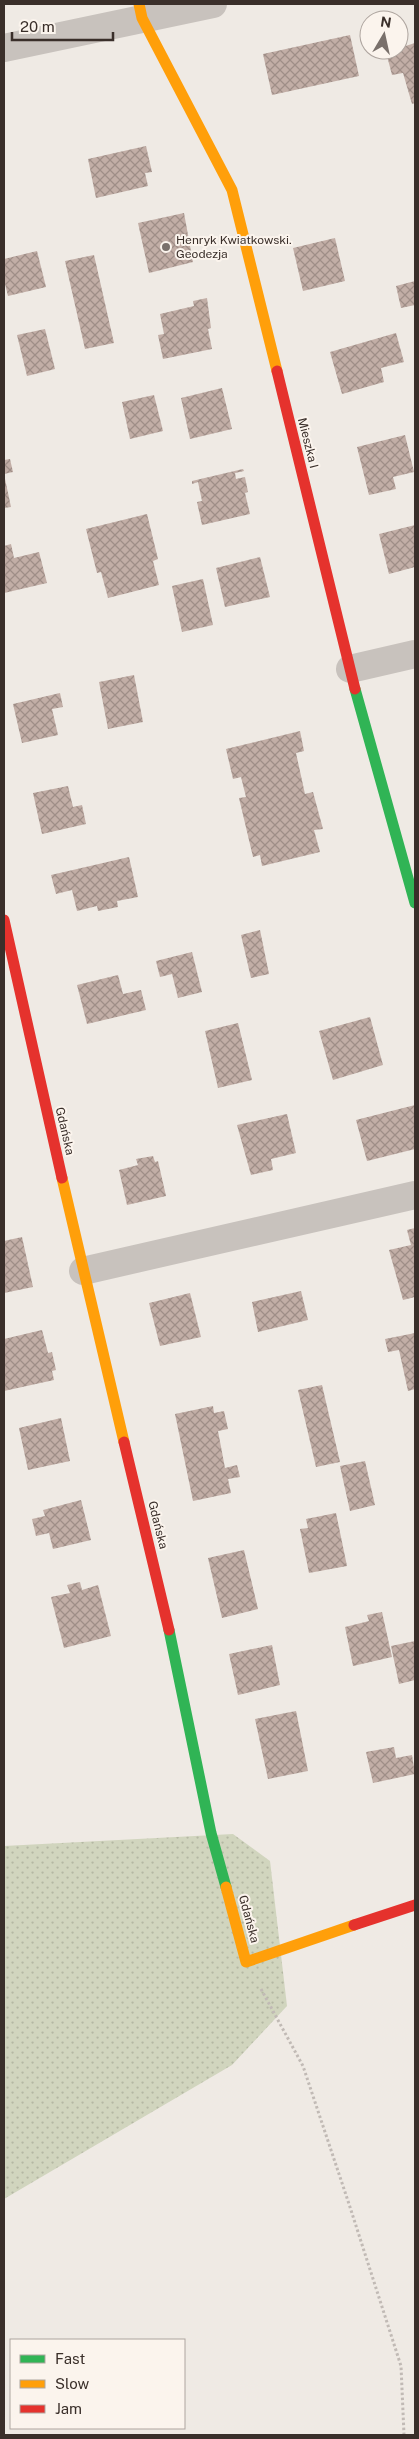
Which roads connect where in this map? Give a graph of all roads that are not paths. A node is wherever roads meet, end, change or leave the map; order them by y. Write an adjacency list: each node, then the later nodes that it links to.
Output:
1 (213, 4): 2 (street)
2 (140, 11): 3 (street); 5 (street, Mieszka I)
3 (4, 48)
4 (415, 654): 5 (street)
5 (350, 669): 6 (street, Mieszka I)
6 (415, 903)
7 (4, 920): 9 (street, Gdańska)
8 (415, 1195): 9 (street)
9 (83, 1270): 10 (street, Gdańska)
10 (415, 1905)

